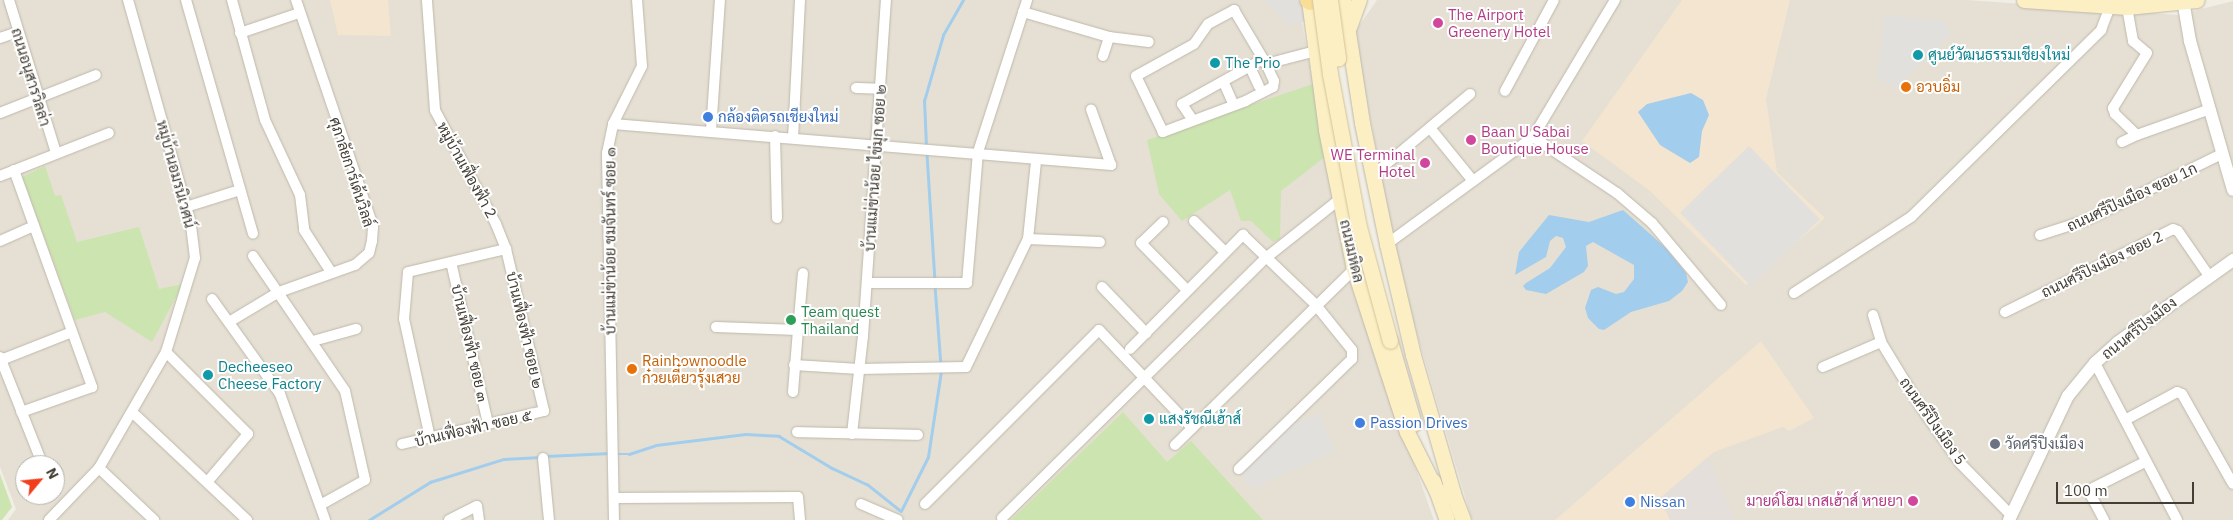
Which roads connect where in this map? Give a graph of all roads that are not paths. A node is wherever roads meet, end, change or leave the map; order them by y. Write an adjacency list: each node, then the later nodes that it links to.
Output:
1 (9, 0): 24 (street, ถนนอนุสารวิลล่า)
2 (128, 0): 70 (street, หมู่บ้านอมรนิเวศน์)
3 (186, 0): 67 (street)
4 (232, 0): 25 (street)
5 (296, 0): 23 (street, ศุภาลัยการ์เด้นวิลล์)
6 (427, 0): 81 (street, หมู่บ้านเฟื่องฟ้า 2)
7 (636, 0): 49 (street, บ้านแม่ข่าน้อย ชมจันทร์ ซอย ๑)
8 (720, 0): 51 (street)
9 (800, 0): 56 (street)
10 (886, 0): 38 (street, บ้านแม่ข่าน้อย ไข่มุก ซอย ๒)
11 (1027, 0): 22 (street)
12 (1330, 0): 107 (main road, ถนนมหิดล, bridge)
13 (1343, 0): 26 (main road, ถนนมหิดล)
14 (1359, 0): 26 (main road)
15 (1554, 0): 39 (street)
16 (1615, 0): 55 (street)
17 (2024, 0): 20 (main road)
18 (1312, 1): 30 (main road, ถนนมหิดล); 107 (main road, ถนนมหิดล, bridge)
19 (2188, 1): 21 (main road); 46 (street)
20 (2110, 6): 21 (main road); 95 (street)
21 (2127, 7): 53 (street)
22 (1023, 12): 27 (street); 59 (street)
23 (299, 13): 25 (street); 88 (street, ศุภาลัยการ์เด้นวิลล์)
24 (17, 32): 28 (street); 42 (street, ถนนอนุสารวิลล่า)
25 (240, 33): 88 (street)
26 (1347, 33): 41 (main road, ถนนมหิดล)
27 (1109, 37): 29 (street); 31 (street)
28 (0, 38)
29 (1149, 42)
30 (1316, 51): 32 (street); 43 (main road, ถนนมหิดล)
31 (1103, 56)
32 (1264, 61): 33 (street); 44 (street); 48 (street)
33 (1250, 67): 35 (street); 36 (street)
34 (96, 75): 42 (street)
35 (1224, 83): 44 (street); 48 (street)
36 (1259, 86)
37 (856, 88): 38 (street)
38 (881, 89): 58 (street, บ้านแม่ข่าน้อย ไข่มุก ซอย ๒)
39 (1505, 90)
40 (1470, 94): 50 (street)
41 (1357, 96): 43 (main road); 65 (main road, ถนนมหิดล)
42 (37, 98): 47 (street); 60 (street, ถนนอนุสารวิลล่า)
43 (1322, 101): 69 (main road, ถนนมหิดล)
44 (1234, 105): 48 (street)
45 (1091, 109): 62 (street)
46 (2210, 109): 53 (street); 61 (street)
47 (0, 113)
48 (1192, 119)
49 (613, 124): 51 (street); 140 (street, บ้านแม่ข่าน้อย ชมจันทร์ ซอย ๑)
50 (1430, 128): 65 (street); 66 (street)
51 (711, 131): 54 (street)
52 (109, 133): 60 (street)
53 (2137, 135): 57 (street)
54 (775, 136): 56 (street); 71 (street)
55 (1533, 137): 66 (street); 98 (street)
56 (793, 138): 58 (street)
57 (2122, 142)
58 (878, 146): 59 (street); 91 (street, บ้านแม่ข่าน้อย ไข่มุก ซอย ๒)
59 (978, 152): 62 (street); 91 (street)
60 (56, 153): 63 (street)
61 (2222, 154): 68 (street); 76 (street, ถนนศรีปิงเมือง ซอย 1ก)
62 (1036, 161): 77 (street)
63 (14, 170): 64 (street); 74 (street)
64 (0, 176)
65 (1372, 176): 80 (main road, ถนนมหิดล)
66 (1473, 181): 80 (street)
67 (240, 190): 70 (street); 75 (street)
68 (2233, 190)
69 (1340, 199): 84 (street); 87 (main road, ถนนมหิดล)
70 (186, 207): 111 (street, หมู่บ้านอมรนิเวศน์)
71 (777, 218)
72 (1194, 220): 82 (street)
73 (1163, 222): 93 (street)
74 (34, 226): 78 (street); 105 (street)
75 (253, 234)
76 (2040, 236)
77 (1028, 239): 79 (street); 116 (street)
78 (0, 241)
79 (1100, 242)
80 (1387, 244): 139 (main road, ถนนมหิดล)
81 (506, 250): 86 (street); 119 (street, บ้านเฟื่องฟ้า ซอย ๒)
82 (1225, 252): 84 (street); 93 (street)
83 (253, 256): 94 (street)
84 (1267, 257): 97 (street); 117 (street)
85 (2233, 260): 90 (street, ถนนศรีปิงเมือง)
86 (451, 262): 123 (street, บ้านเฟื่องฟ้า ซอย ๓); 128 (street)
87 (1354, 268): 97 (street); 138 (main road, ถนนมหิดล)
88 (331, 272): 94 (street, ศุภาลัยการ์เด้นวิลล์)
89 (803, 273): 104 (street)
90 (2208, 276): 99 (street, ถนนศรีปิงเมือง ซอย 2); 113 (street, ถนนศรีปิงเมือง)
91 (867, 283): 116 (street, บ้านแม่ข่าน้อย ไข่มุก ซอย ๒)
92 (1102, 287): 106 (street)
93 (1187, 290): 106 (street)
94 (279, 292): 101 (street, ศุภาลัยการ์เด้นวิลล์); 108 (street)
95 (1794, 293)
96 (212, 299): 101 (street)
97 (1315, 304): 124 (street); 135 (street)
98 (1721, 305)
99 (2005, 312)
100 (1873, 315): 109 (street, ถนนศรีปิงเมือง 5)
101 (229, 322): 143 (street)
102 (716, 327): 104 (street)
103 (356, 329): 108 (street)
104 (798, 330): 114 (street)
105 (72, 332): 112 (street); 120 (street)
106 (1146, 332): 110 (street)
107 (1394, 339): 138 (main road, ถนนมหิดล); 139 (main road, ถนนมหิดล)
108 (313, 341): 143 (street)
109 (1882, 342): 115 (street); 144 (street, ถนนศรีปิงเมือง 5)
110 (1130, 349)
111 (166, 352): 121 (street, หมู่บ้านอมรนิเวศน์); 136 (street)
112 (1, 359): 120 (street)
113 (2095, 362): 122 (street); 144 (street, ถนนศรีปิงเมือง)
114 (794, 365): 116 (street); 118 (street)
115 (1822, 367)
116 (859, 369): 126 (street, บ้านแม่ข่าน้อย ไข่มุก ซอย ๒)
117 (1145, 378): 124 (street); 142 (street); 145 (street)
118 (793, 392)
119 (544, 411): 123 (street, บ้านเฟื่องฟ้า ซอย ๕)
120 (21, 412): 131 (street)
121 (132, 412): 134 (street, หมู่บ้านอมรนิเวศน์); 136 (street)
122 (2125, 420): 133 (street); 137 (street)
123 (488, 424): 128 (street, บ้านเฟื่องฟ้า ซอย ๕)
124 (1192, 428): 130 (street)
125 (797, 432): 126 (street)
126 (852, 434): 127 (street)
127 (918, 435)
128 (430, 438): 129 (street, บ้านเฟื่องฟ้า ซอย ๕)
129 (402, 444)
130 (1175, 445)
131 (39, 455)
132 (543, 458): 152 (street)
133 (2145, 462): 158 (street); 159 (street)
134 (99, 468): 146 (street, หมู่บ้านอมรนิเวศน์); 147 (street)
135 (1239, 469)
136 (208, 481): 148 (street)
137 (2233, 484)
138 (1436, 490): 156 (main road, ถนนมหิดล)
139 (1453, 493): 157 (main road, ถนนมหิดล)
140 (614, 498): 153 (street, บ้านแม่ข่าน้อย ชมจันทร์ ซอย ๑); 154 (street)
141 (861, 504): 155 (street)
142 (925, 504)
143 (320, 505): 149 (street)
144 (2010, 517)
145 (1002, 518)
146 (49, 520)
147 (154, 520)
148 (247, 520)
149 (325, 520)
150 (449, 520): 151 (street)
151 (479, 520)
152 (549, 520)
153 (614, 520)
154 (800, 520)
155 (898, 520)
156 (1447, 520)
157 (1463, 520)
158 (2104, 520)
159 (2177, 520)

